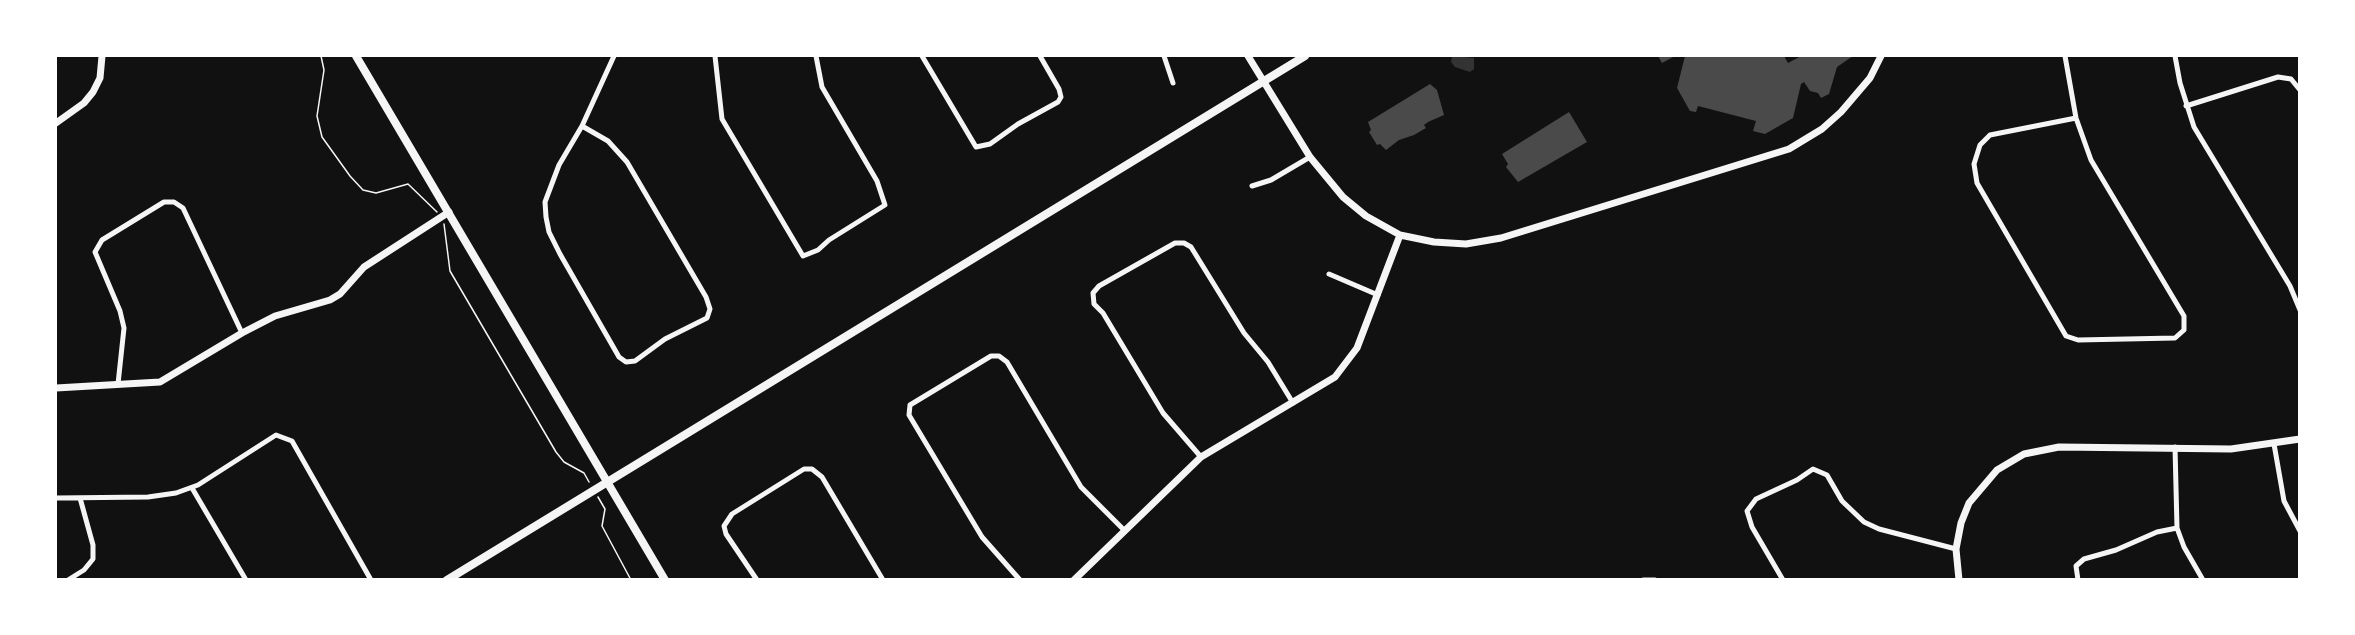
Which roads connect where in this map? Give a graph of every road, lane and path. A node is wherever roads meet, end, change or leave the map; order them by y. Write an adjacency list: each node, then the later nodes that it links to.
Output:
1 (102, 56): 20 (street)
2 (321, 56): 24 (path)
3 (356, 56): 25 (main road)
4 (614, 56): 21 (street)
5 (715, 56): 6 (street)
6 (816, 56)
7 (922, 56): 8 (street)
8 (1040, 56)
9 (1164, 56): 16 (street)
10 (1248, 56): 15 (street)
11 (1305, 56): 15 (main road)
12 (1881, 56): 27 (street)
13 (2065, 56): 19 (street)
14 (2175, 56): 18 (street)
15 (1263, 81): 22 (street); 40 (main road)
16 (1173, 83)
17 (2300, 90): 18 (street)
18 (2186, 106): 30 (street)
19 (2076, 117): 19 (street)
20 (56, 123)
21 (582, 126): 21 (street)
22 (1310, 157): 23 (street); 27 (street)
23 (1252, 186)
24 (436, 210)
25 (449, 212): 31 (street); 40 (main road)
26 (445, 225): 39 (path)
27 (1400, 235): 29 (street)
28 (1329, 274): 29 (street)
29 (1378, 295): 34 (street)
30 (2300, 310)
31 (242, 333): 32 (street); 32 (street)
32 (118, 384): 33 (street)
33 (56, 388)
34 (1293, 403): 38 (street); 38 (street)
35 (2300, 440): 36 (street)
36 (2274, 444): 37 (street); 47 (street)
37 (2175, 447): 45 (street); 48 (street)
38 (1201, 457): 46 (street)
39 (584, 473)
40 (607, 482): 52 (main road); 54 (main road)
41 (192, 488): 43 (street); 50 (street); 51 (street)
42 (56, 498): 43 (street)
43 (80, 498): 49 (street)
44 (605, 509): 53 (path)
45 (2177, 528): 63 (street); 64 (street)
46 (1124, 530): 57 (street); 58 (street)
47 (2300, 531)
48 (1956, 549): 61 (street); 62 (street)
49 (68, 579)
50 (246, 579)
51 (371, 579)
52 (447, 579)
53 (631, 579)
54 (665, 579)
55 (757, 579): 56 (street)
56 (883, 579)
57 (1020, 579)
58 (1074, 579)
59 (1643, 579): 60 (street)
60 (1654, 579)
61 (1783, 579)
62 (1959, 579)
63 (2078, 579)
64 (2203, 579)

